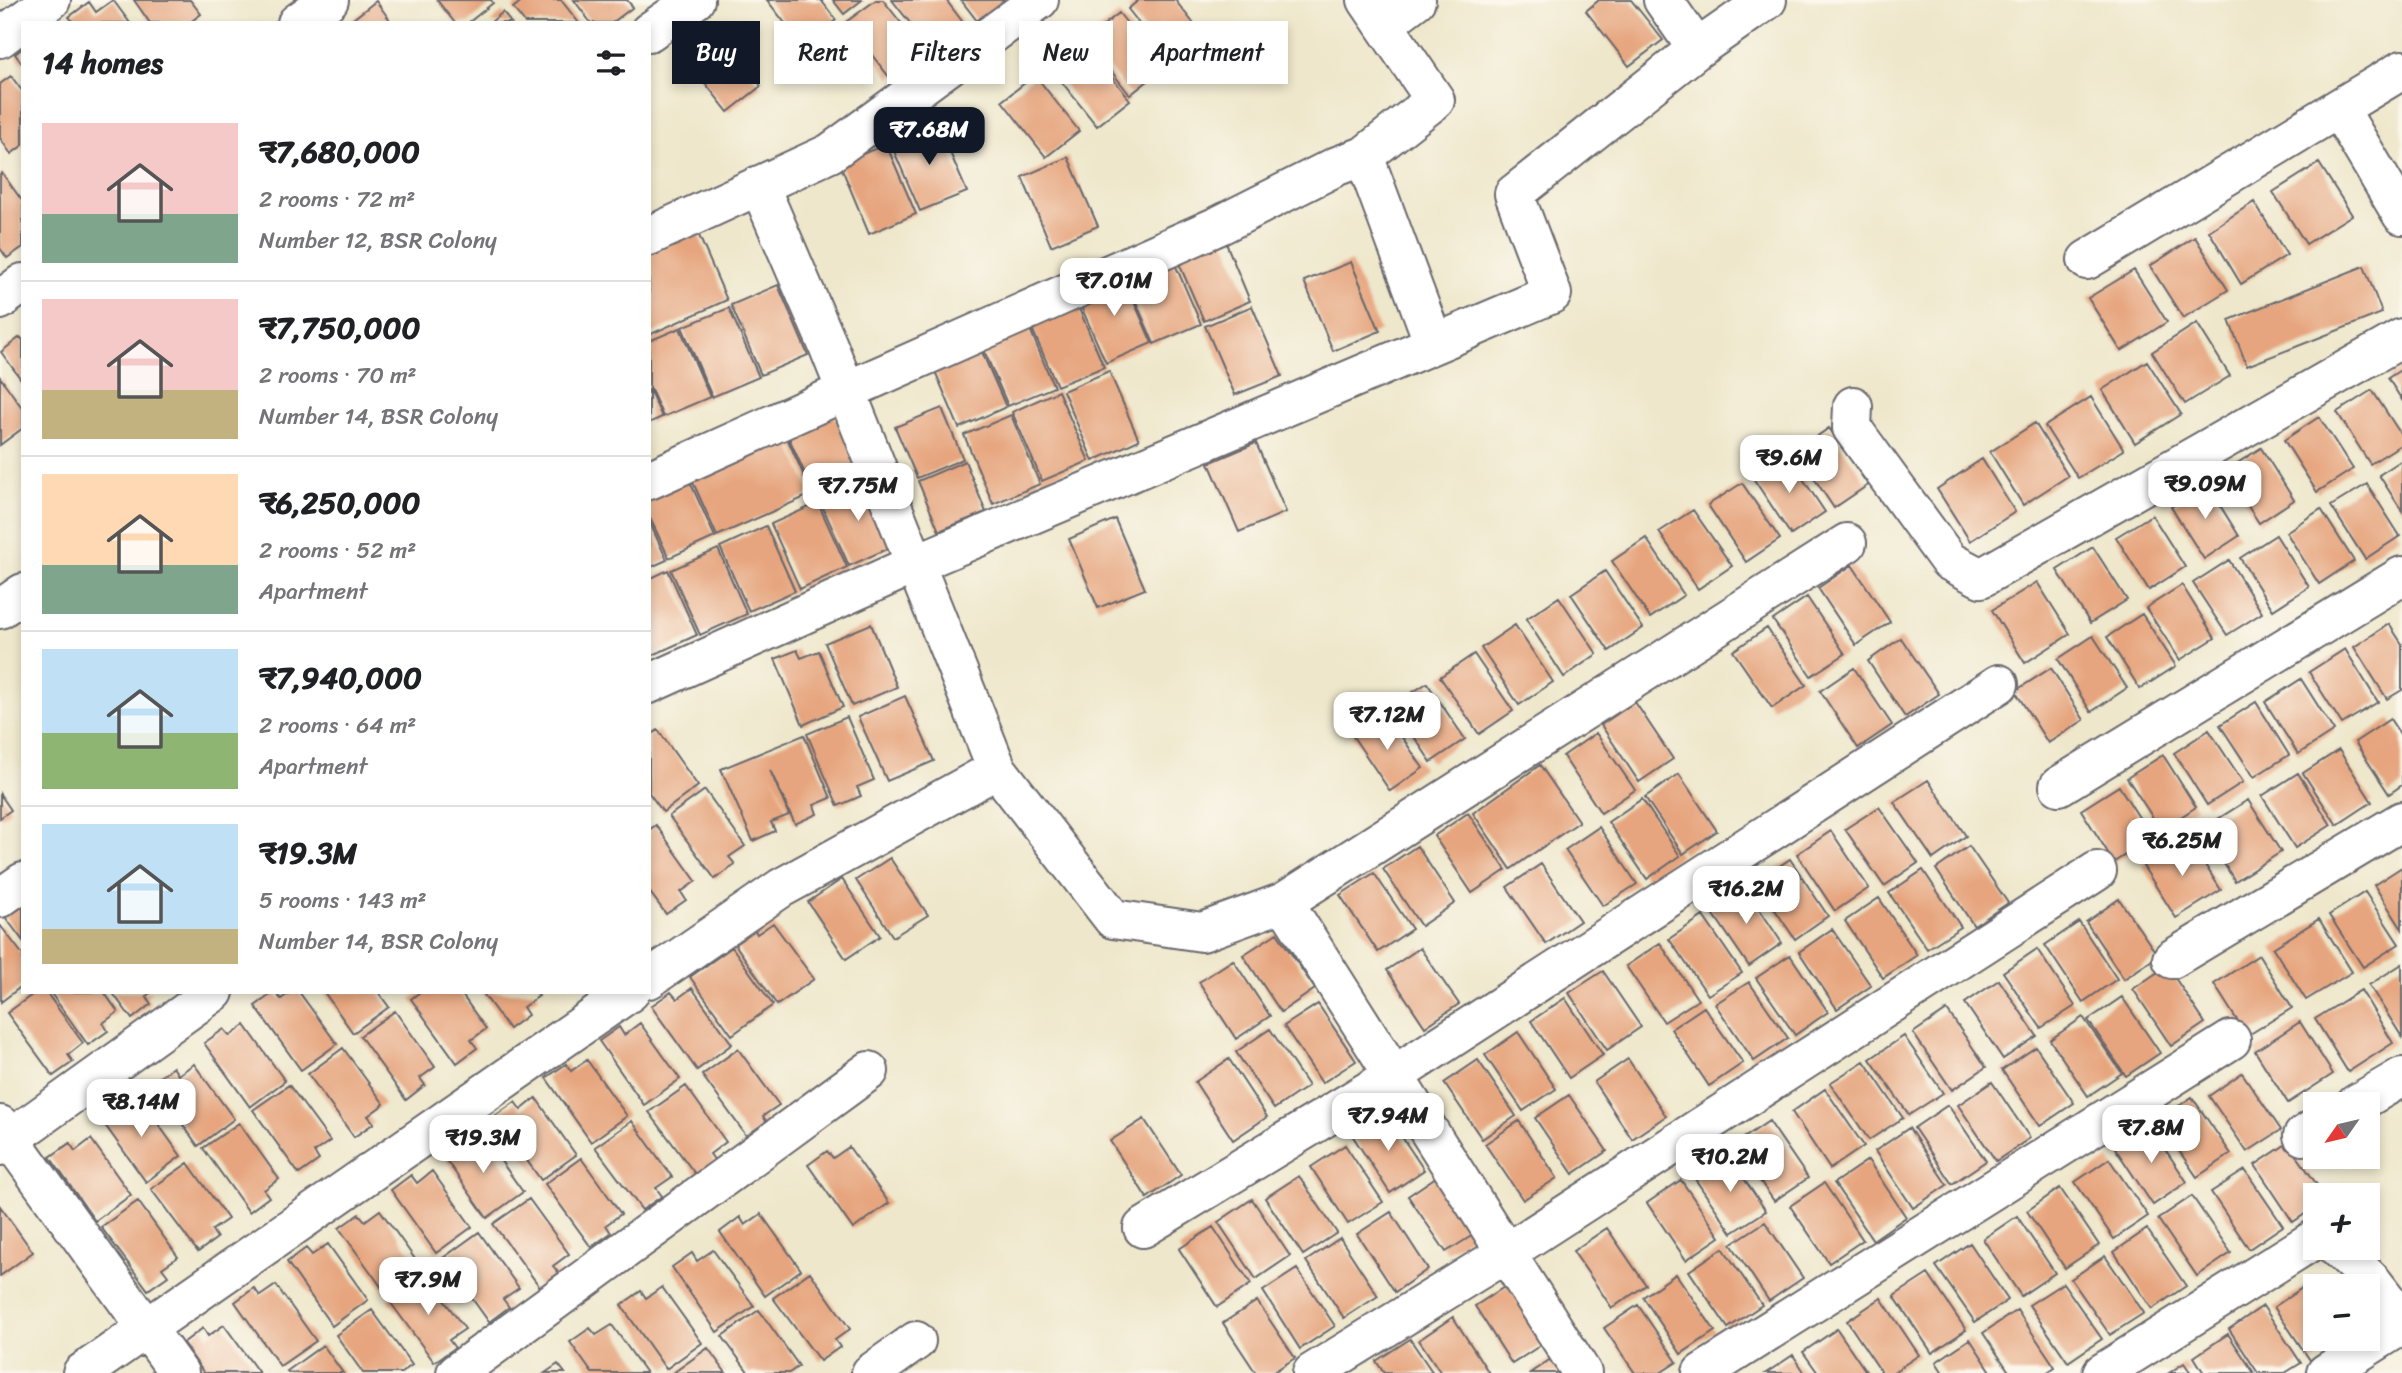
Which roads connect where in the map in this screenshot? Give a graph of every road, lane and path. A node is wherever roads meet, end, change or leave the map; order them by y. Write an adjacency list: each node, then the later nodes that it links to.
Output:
1 (51, 0): 9 (street)
2 (329, 0): 10 (street)
3 (695, 0): 12 (street)
4 (1039, 0): 18 (street)
5 (1416, 0): 8 (street)
6 (1663, 0): 14 (street)
7 (1767, 0): 14 (street)
8 (1376, 12): 17 (street)
9 (23, 21)
10 (301, 21)
11 (21, 22): 13 (street)
12 (651, 31)
13 (0, 38)
14 (1697, 50): 25 (street)
15 (2402, 69): 16 (street)
16 (2339, 109): 19 (street); 21 (street)
17 (1364, 156): 25 (street); 26 (street)
18 (759, 185): 20 (street); 26 (street)
19 (2402, 215)
20 (651, 235)
21 (2087, 260)
22 (21, 284): 23 (street)
23 (0, 300)
24 (2402, 338): 27 (street)
25 (1434, 344): 30 (street)
26 (846, 391): 28 (street); 30 (street)
27 (1853, 406)
28 (651, 479)
29 (1847, 542): 42 (street)
30 (915, 564): 34 (street); 36 (street)
31 (2402, 576): 37 (street)
32 (21, 594): 33 (street)
33 (0, 609)
34 (651, 683)
35 (1999, 684): 49 (street)
36 (1004, 779): 42 (street); 44 (street)
37 (2059, 786)
38 (2402, 821): 43 (street)
39 (2097, 871): 55 (street)
40 (21, 883): 41 (street)
41 (0, 898)
42 (1284, 902): 49 (street)
43 (2172, 959)
44 (651, 978)
45 (211, 994): 52 (street)
46 (628, 994): 59 (street)
47 (2231, 1040): 67 (street)
48 (869, 1071): 63 (street)
49 (1393, 1076): 53 (street); 55 (street)
50 (2402, 1077): 51 (street)
51 (2376, 1092)
52 (3, 1137): 59 (street)
53 (1143, 1228)
54 (2303, 1247): 68 (street)
55 (1506, 1253): 65 (street); 66 (street)
56 (2350, 1260): 57 (street)
57 (2402, 1320)
58 (2402, 1325): 69 (street)
59 (149, 1328): 61 (street); 62 (street)
60 (916, 1341): 64 (street)
61 (82, 1373)
62 (179, 1373)
63 (456, 1373)
64 (871, 1373)
65 (1312, 1373)
66 (1582, 1373)
67 (1702, 1373)
68 (2102, 1373)
69 (2326, 1373)

